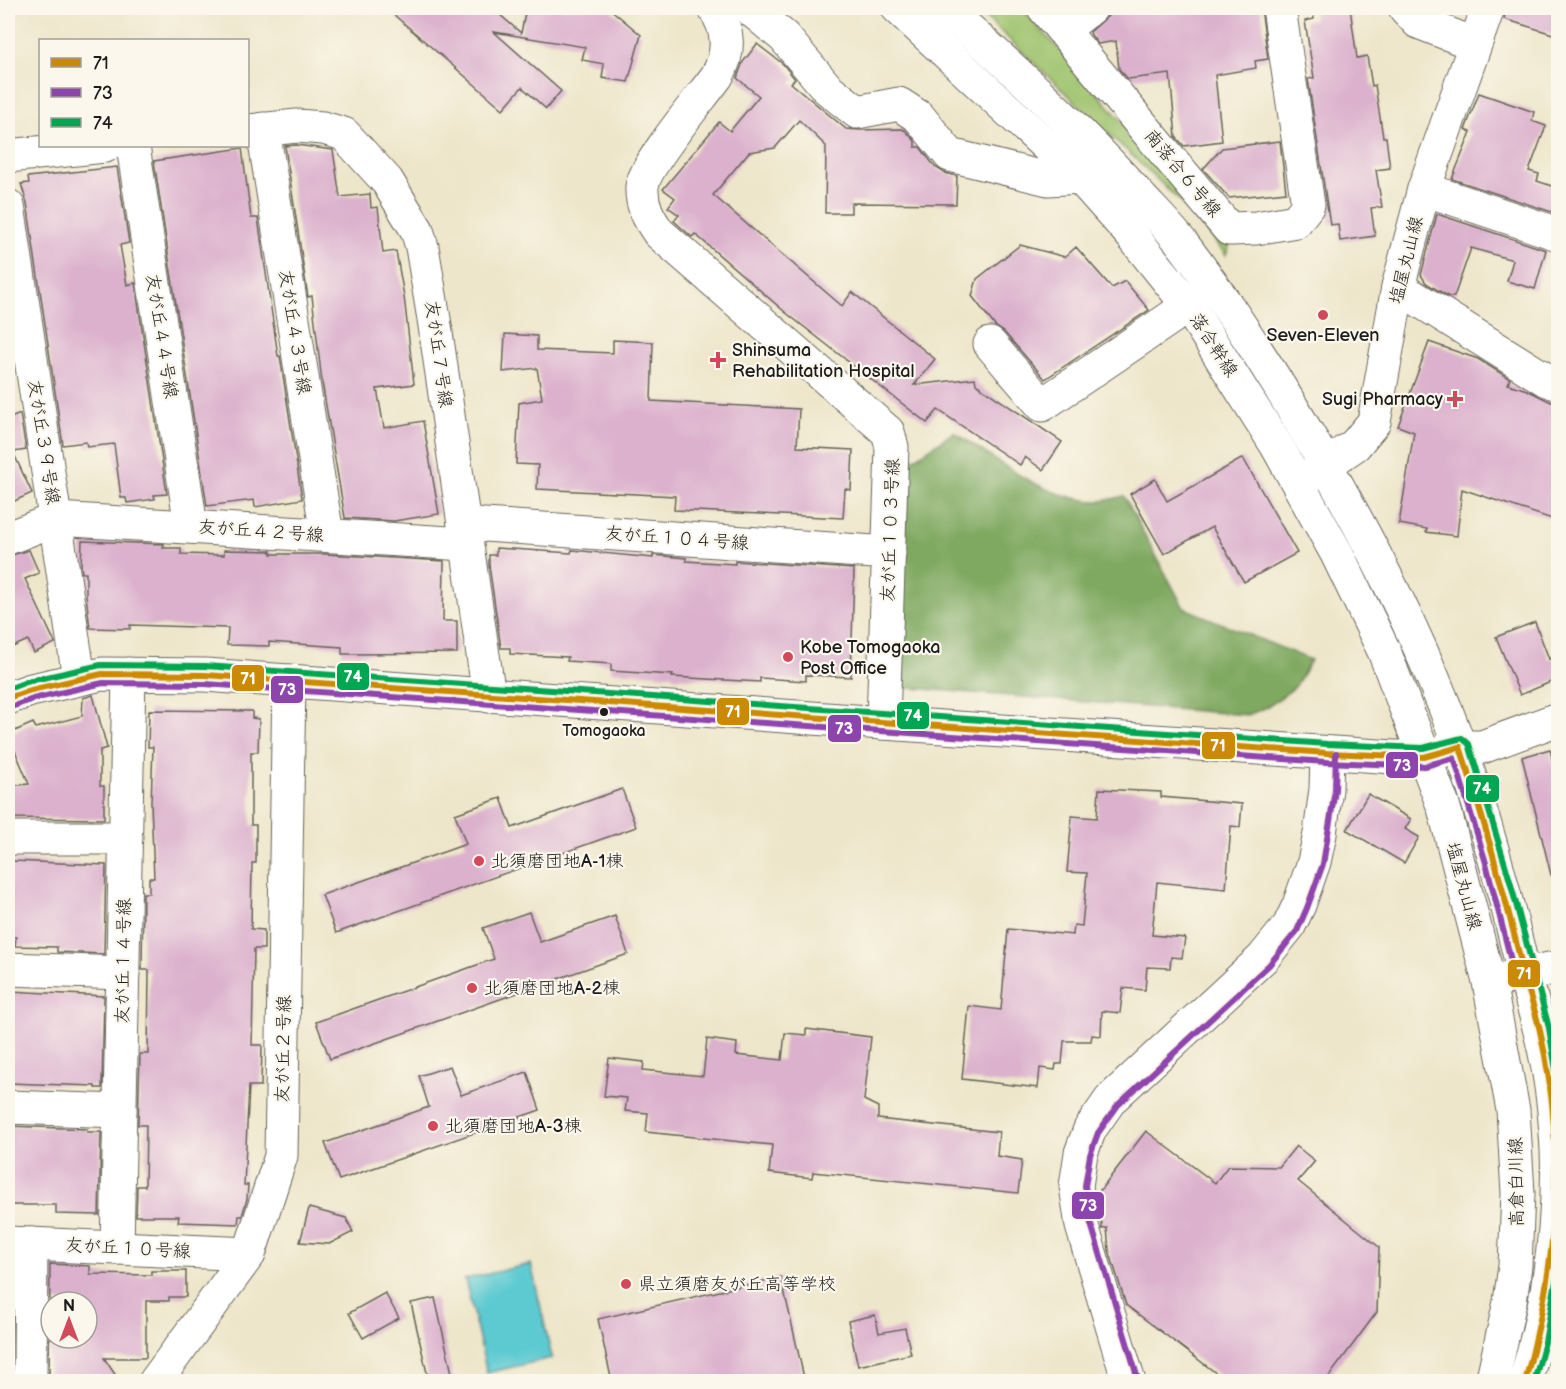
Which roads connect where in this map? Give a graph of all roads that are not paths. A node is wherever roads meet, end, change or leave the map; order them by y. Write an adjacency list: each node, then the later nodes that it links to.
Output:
1 (714, 8): 32 (street, 友が丘１０３号線)
2 (749, 8): 15 (street)
3 (898, 8): 15 (street, 落合幹線)
4 (945, 8): 25 (street, 落合幹線)
5 (1091, 8): 9 (street)
6 (1279, 8): 9 (street, 南落合６号線)
7 (1405, 8): 10 (street)
8 (1488, 8): 10 (street, 塩屋丸山線)
9 (1054, 18)
10 (1474, 44): 16 (street, 塩屋丸山線)
11 (256, 130): 29 (street, 友が丘４３号線); 30 (street, 友が丘７号線)
12 (95, 147): 14 (street)
13 (133, 147): 28 (street, 友が丘４４号線)
14 (8, 156)
15 (1080, 177): 21 (street, 落合幹線)
16 (1424, 189): 18 (street); 20 (street, 塩屋丸山線)
17 (8, 206): 19 (street, 友が丘３９号線)
18 (1558, 234)
19 (11, 258): 24 (street, 友が丘３９号線)
20 (1398, 287): 23 (street); 25 (street, 塩屋丸山線)
21 (1187, 304): 22 (street); 26 (street, 落合幹線)
22 (990, 344)
23 (1558, 384)
24 (21, 394): 27 (street, 友が丘３９号線)
25 (1326, 465): 26 (street, 塩屋丸山線); 40 (street, 落合幹線)
26 (1297, 484): 42 (street, 落合幹線)
27 (56, 519): 28 (street, 友が丘４２号線); 31 (street); 34 (street, 友が丘３９号線)
28 (191, 526): 29 (street, 友が丘４２号線)
29 (327, 535): 30 (street, 友が丘４２号線)
30 (465, 537): 32 (street, 友が丘１０４号線); 36 (street, 友が丘７号線)
31 (8, 538)
32 (889, 553): 39 (street, 友が丘１０３号線)
33 (129, 674): 34 (street); 35 (street); 44 (street, 友が丘１４号線)
34 (79, 678): 37 (street)
35 (289, 681): 36 (street); 54 (street, 友が丘２号線)
36 (489, 696): 39 (street)
37 (8, 699)
38 (1558, 719): 40 (street)
39 (883, 723): 41 (street)
40 (1460, 747): 42 (street); 48 (street, 塩屋丸山線)
41 (1327, 753): 42 (street); 57 (street)
42 (1424, 757): 49 (street, 塩屋丸山線)
43 (8, 838): 44 (street)
44 (126, 838): 47 (street, 友が丘１４号線)
45 (1558, 967): 48 (street)
46 (8, 969): 47 (street)
47 (123, 973): 51 (street, 友が丘１４号線)
48 (1524, 974): 49 (street); 59 (street)
49 (1489, 982): 58 (street, 高倉白川線)
50 (8, 1107): 51 (street)
51 (120, 1111): 53 (street, 友が丘１４号線)
52 (19, 1243): 53 (street, 友が丘１０号線); 55 (street)
53 (117, 1248): 54 (street, 友が丘１０号線)
54 (249, 1254): 56 (street, 友が丘２号線)
55 (30, 1382)
56 (155, 1382)
57 (1129, 1382)
58 (1492, 1382)
59 (1526, 1382)

